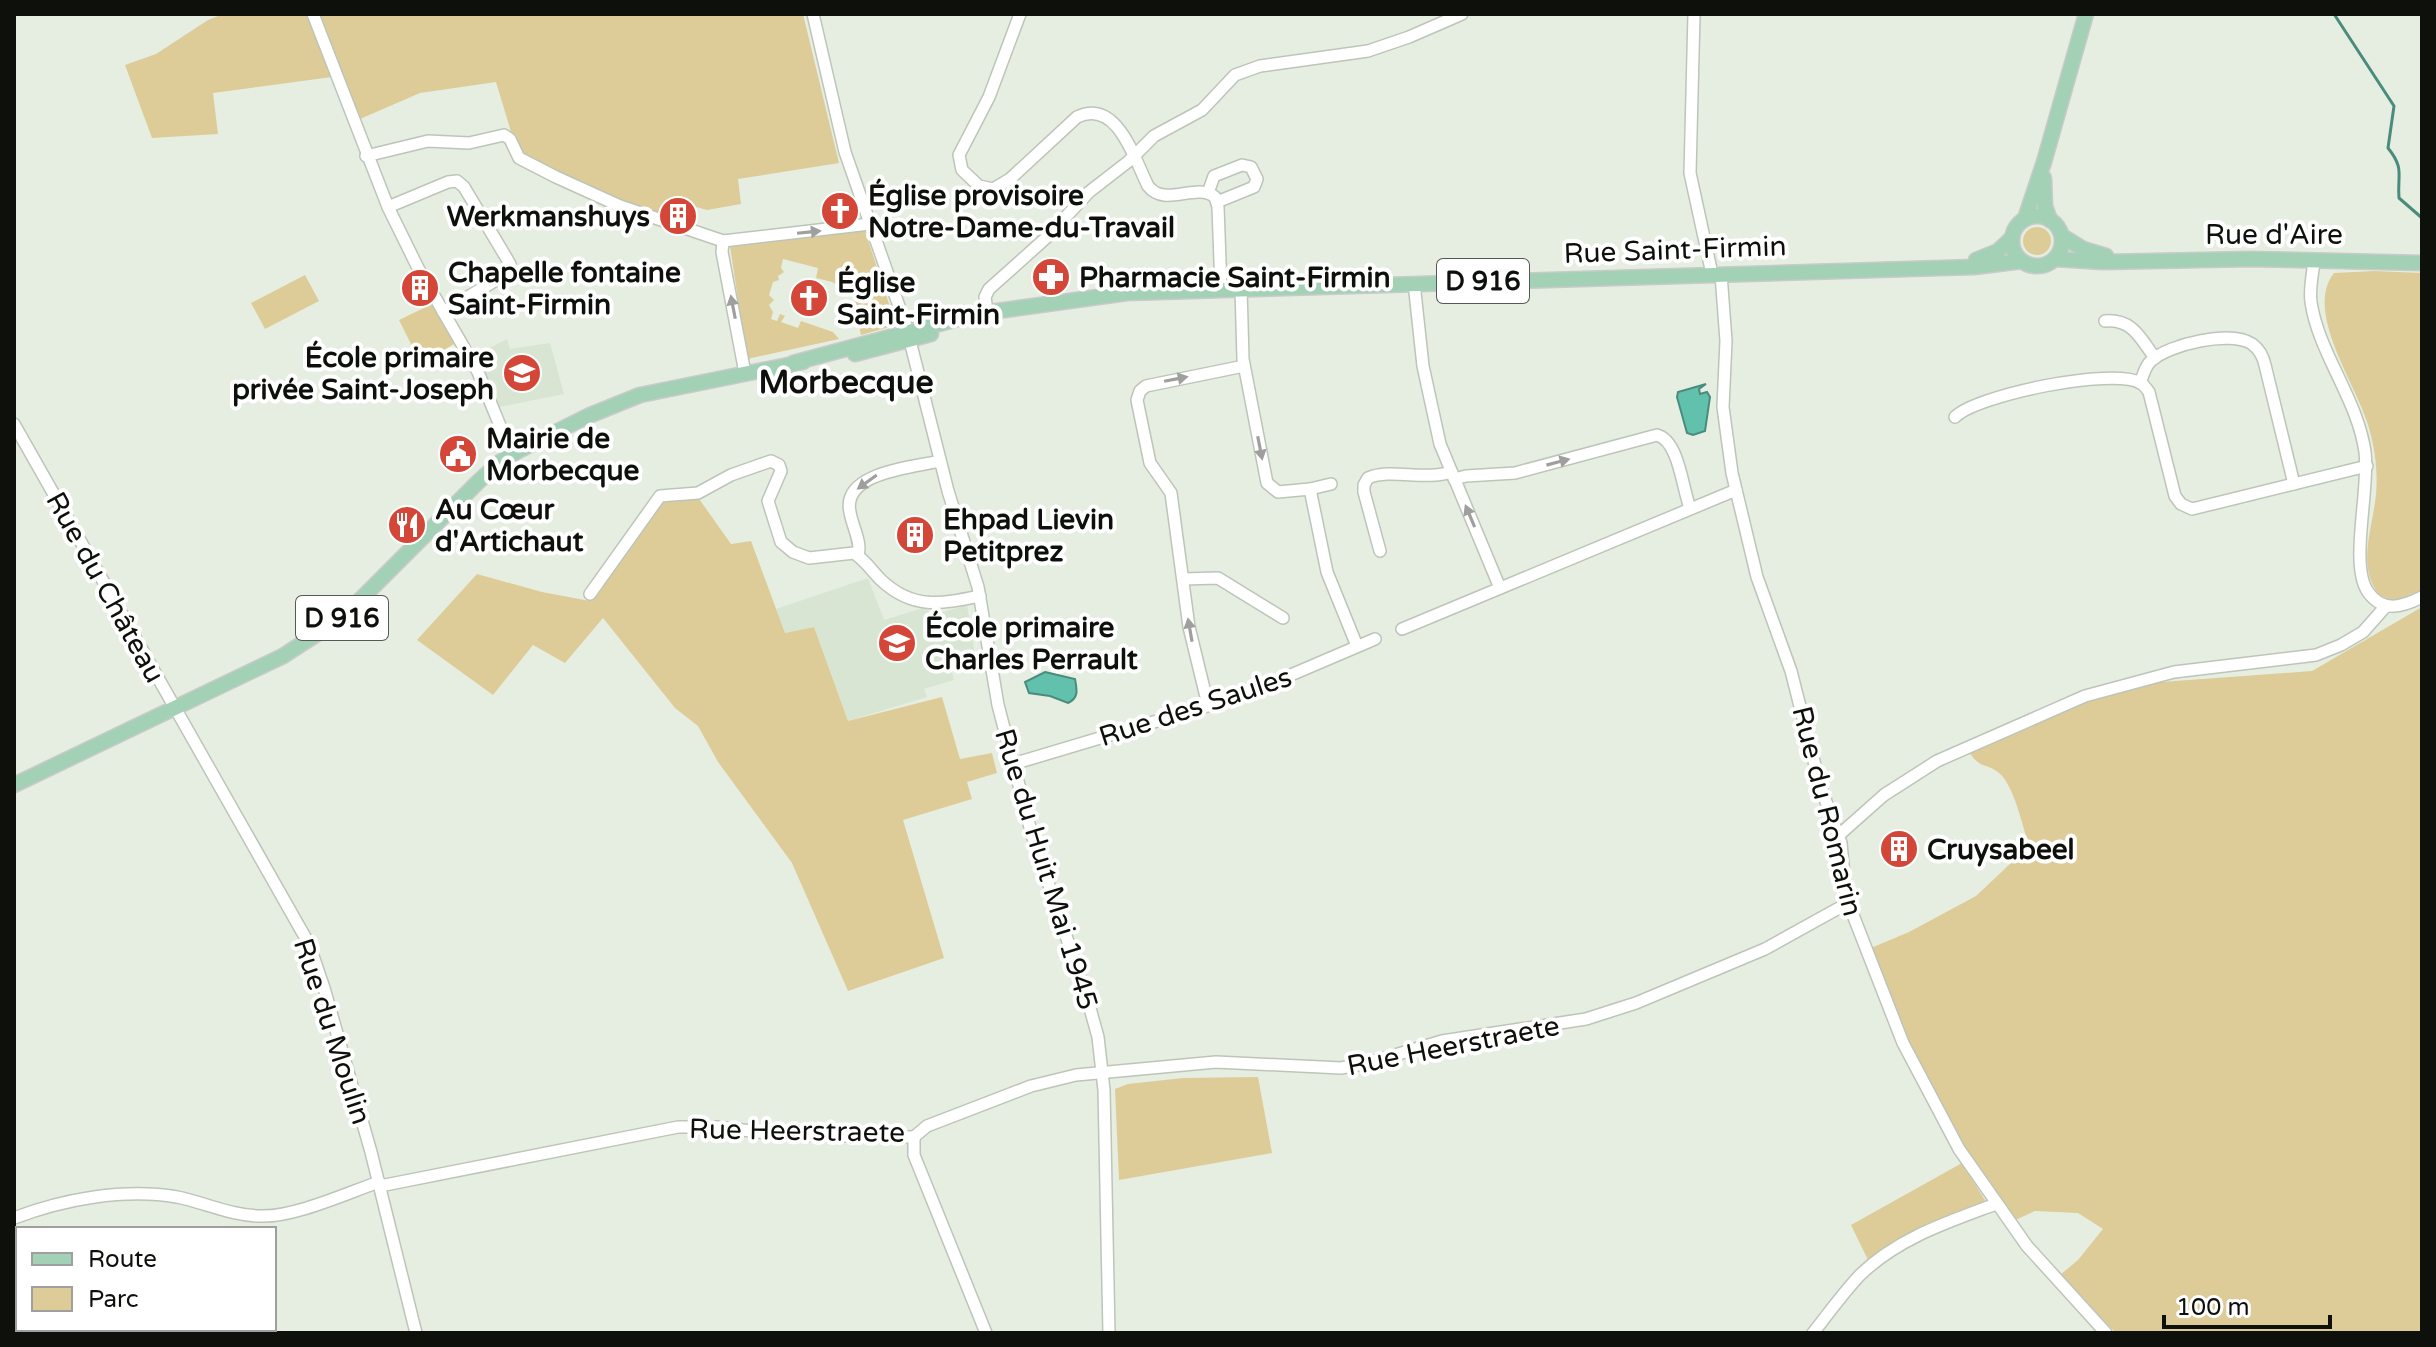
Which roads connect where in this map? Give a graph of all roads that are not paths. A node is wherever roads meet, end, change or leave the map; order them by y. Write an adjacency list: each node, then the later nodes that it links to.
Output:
1 (313, 14): 7 (street)
2 (813, 14): 15 (street, Rue du Huit Mai 1945)
3 (1020, 14): 8 (street)
4 (1462, 14): 8 (street)
5 (1694, 14): 25 (street, Rue du Romarin)
6 (2086, 14): 9 (main road)
7 (366, 156): 12 (street); 18 (street)
8 (1134, 157): 10 (street); 30 (street)
9 (2044, 162): 13 (main road); 14 (main road)
10 (1208, 193): 11 (street); 11 (street)
11 (1217, 202): 28 (street)
12 (388, 207): 29 (street); 29 (street)
13 (2025, 219): 14 (main road); 17 (main road)
14 (2050, 220): 16 (main road)
15 (870, 224): 18 (street, one-way to 15); 32 (street, Rue du Huit Mai 1945)
16 (2062, 236): 19 (main road); 20 (main road, Rue d'Aire)
17 (2012, 238): 22 (main road); 24 (main road, Rue Saint-Firmin / D 916)
18 (723, 241): 35 (street, one-way to 18)
19 (2055, 259): 20 (main road, Rue d'Aire); 22 (main road)
20 (2126, 260): 21 (main road, Rue d'Aire)
21 (2314, 260): 23 (main road, Rue d'Aire); 41 (street)
22 (2022, 261): 24 (main road, Rue Saint-Firmin / D 916)
23 (2422, 263)
24 (1956, 266): 25 (main road, Rue Saint-Firmin / D 916)
25 (1717, 274): 26 (main road, Rue Saint-Firmin / D 916); 46 (street, Rue du Romarin)
26 (1414, 283): 27 (main road, Rue Saint-Firmin / D 916); 42 (street)
27 (1241, 288): 28 (main road, Rue Saint-Firmin / D 916); 34 (street)
28 (1221, 289): 30 (main road, Rue Saint-Firmin / D 916)
29 (443, 312): 39 (street)
30 (988, 314): 32 (main road, Rue Saint-Firmin / D 916)
31 (2105, 321): 33 (street)
32 (908, 336): 35 (main road, D 916); 40 (street, Rue du Huit Mai 1945)
33 (2155, 358): 36 (street); 44 (street)
34 (1244, 366): 45 (street, one-way to 45); 50 (street, one-way to 34)
35 (745, 373): 39 (main road, D 916)
36 (2140, 383): 37 (street); 44 (street)
37 (1955, 417)
38 (14, 424): 61 (street, Rue du Château)
39 (512, 455): 61 (main road, D 916)
40 (940, 461): 49 (street, one-way to 49); 53 (street, Rue du Huit Mai 1945)
41 (2367, 466): 44 (street); 55 (street)
42 (1452, 475): 47 (street, one-way to 47); 48 (street); 51 (street, one-way to 42)
43 (1331, 484): 45 (street)
44 (2294, 484)
45 (1310, 489): 59 (street)
46 (1736, 490): 47 (street); 64 (street, Rue du Romarin)
47 (1690, 508): 51 (street)
48 (1380, 551)
49 (858, 555): 52 (street); 53 (street)
50 (1183, 579): 56 (street); 60 (street, one-way to 50)
51 (1500, 588): 57 (street)
52 (590, 594)
53 (980, 596): 62 (street, Rue du Huit Mai 1945)
54 (2422, 597): 55 (street)
55 (2386, 606): 64 (street)
56 (1283, 618)
57 (1402, 629)
58 (1375, 639): 59 (street, Rue des Saules)
59 (1357, 646): 60 (street, Rue des Saules)
60 (1208, 705): 62 (street, Rue des Saules)
61 (174, 708): 63 (main road, D 916); 68 (street, Rue du Moulin)
62 (1013, 764): 66 (street, Rue du Huit Mai 1945)
63 (14, 785)
64 (1839, 835): 65 (street, Rue du Romarin)
65 (1848, 903): 66 (street, Rue Heerstraete); 69 (street, Rue du Romarin)
66 (1103, 1072): 67 (street, Rue Heerstraete); 73 (street, Rue du Huit Mai 1945)
67 (914, 1137): 68 (street, Rue Heerstraete); 72 (street)
68 (380, 1184): 70 (street, Rue Heerstraete); 71 (street, Rue du Moulin)
69 (1996, 1204): 74 (street); 75 (street, Rue du Romarin)
70 (14, 1218)
71 (416, 1333)
72 (986, 1333)
73 (1109, 1333)
74 (1813, 1333)
75 (2106, 1333)

